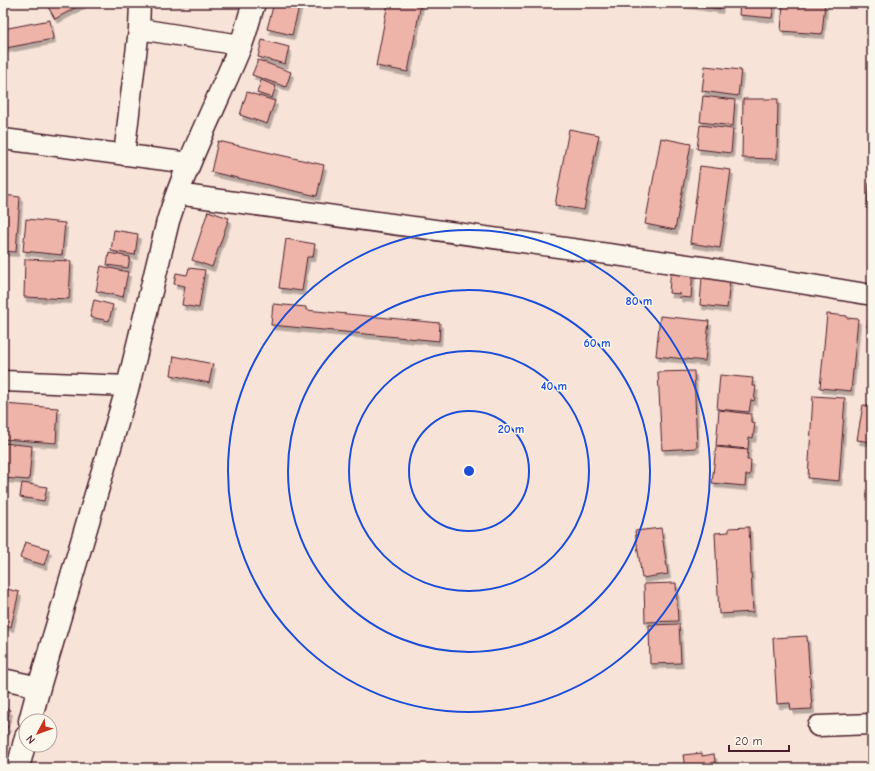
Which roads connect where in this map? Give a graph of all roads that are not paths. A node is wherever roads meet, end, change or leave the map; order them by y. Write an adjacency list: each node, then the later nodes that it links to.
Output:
1 (140, 3): 3 (street)
2 (254, 3): 4 (street)
3 (139, 29): 4 (street); 6 (street)
4 (241, 45): 7 (street)
5 (3, 139): 6 (street)
6 (124, 155): 7 (street)
7 (189, 164): 8 (street)
8 (177, 194): 9 (street); 11 (street)
9 (872, 295)
10 (3, 380): 11 (street)
11 (128, 386): 13 (street)
12 (3, 680): 13 (street)
13 (39, 687): 14 (street)
14 (32, 713)
15 (872, 724): 16 (street)
16 (818, 726)
17 (22, 753): 18 (street)
18 (18, 768)

